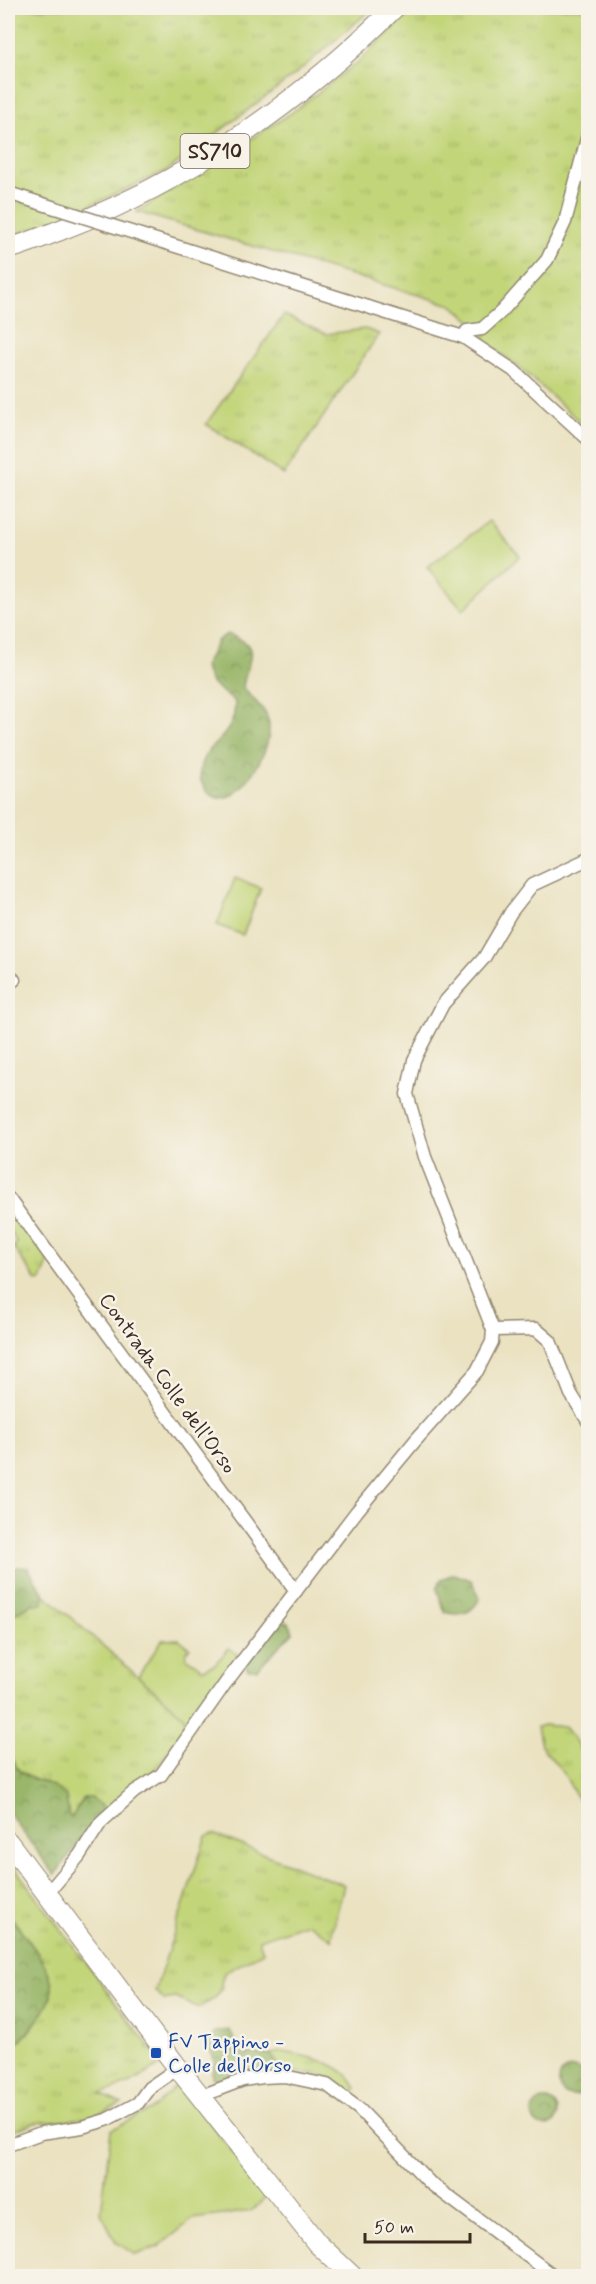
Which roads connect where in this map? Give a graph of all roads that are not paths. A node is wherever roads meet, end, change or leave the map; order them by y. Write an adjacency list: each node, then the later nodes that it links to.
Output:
1 (394, 8): 4 (main road, SS710)
2 (588, 135): 5 (street)
3 (8, 193): 5 (street, bridge)
4 (8, 249)
5 (464, 337): 6 (street)
6 (588, 439)
7 (588, 859): 9 (street)
8 (8, 1198): 11 (street, Contrada Colle dell'Orso)
9 (493, 1330): 10 (street); 11 (street)
10 (588, 1421)
11 (296, 1591): 13 (street)
12 (8, 1842): 13 (main road)
13 (46, 1895): 14 (main road)
14 (178, 2068): 15 (main road); 16 (street)
15 (201, 2096): 17 (main road); 18 (street)
16 (8, 2145)
17 (352, 2277)
18 (554, 2277)

